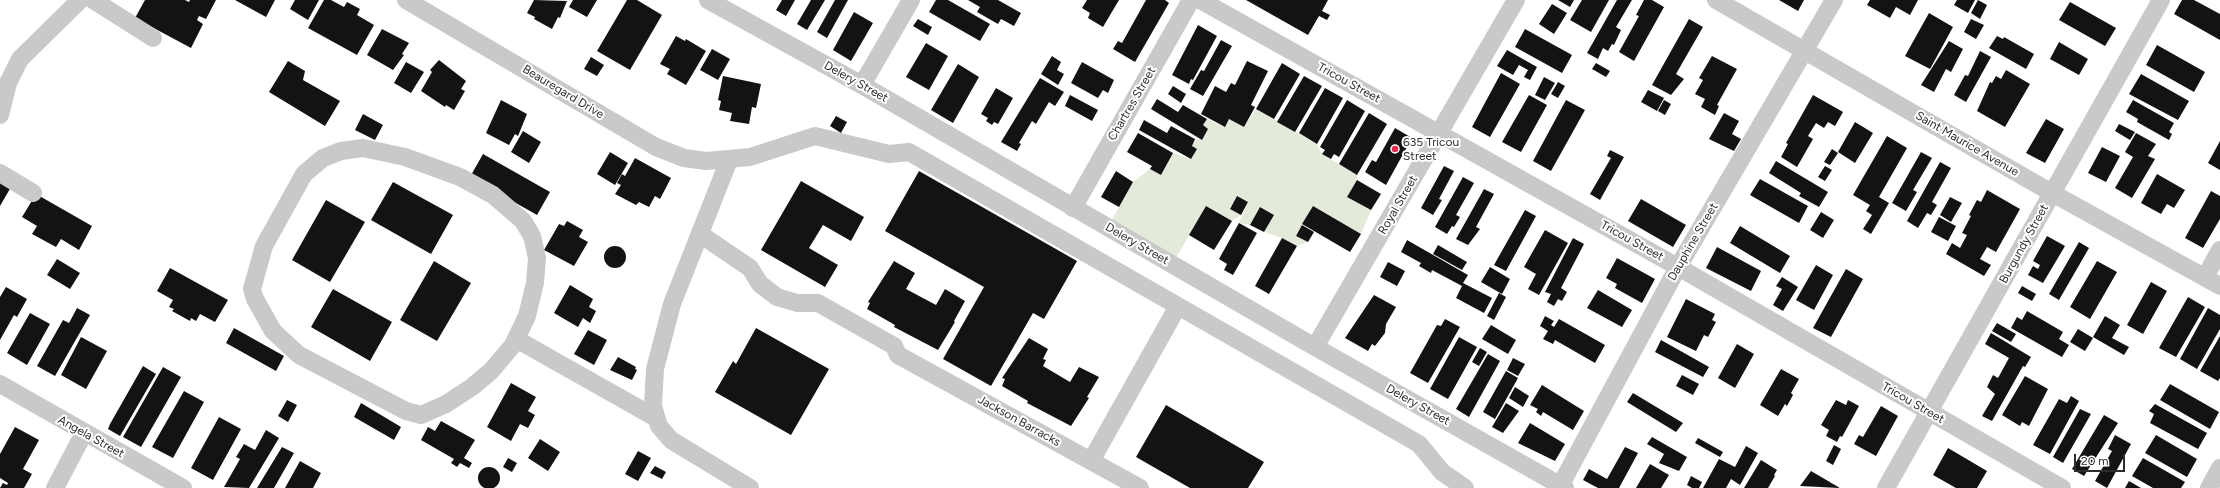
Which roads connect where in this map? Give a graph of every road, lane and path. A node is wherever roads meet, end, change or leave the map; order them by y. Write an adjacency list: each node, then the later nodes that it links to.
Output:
1 (80, 0): 15 (street)
2 (93, 0): 12 (street)
3 (406, 0): 17 (street, Beauregard Drive)
4 (708, 0): 14 (street, Delery Street)
5 (911, 0): 14 (street)
6 (1191, 0): 21 (street, Chartres Street)
7 (1200, 0): 16 (street, Tricou Street)
8 (1516, 0): 16 (street, Royal Street)
9 (1716, 0): 13 (street, Saint Maurice Avenue)
10 (1834, 0): 13 (street, Dauphine Street)
11 (2161, 0): 20 (street, Burgundy Street)
12 (153, 38)
13 (1804, 49): 20 (street, Saint Maurice Avenue); 24 (street, Dauphine Street)
14 (862, 85): 21 (street, Delery Street)
15 (0, 115)
16 (1440, 134): 24 (street, Tricou Street); 28 (street, Royal Street)
17 (729, 160): 22 (street); 26 (street, Beauregard Drive)
18 (0, 173): 19 (street)
19 (33, 193)
20 (2052, 193): 25 (street, Saint Maurice Avenue); 30 (street, Burgundy Street)
21 (1073, 208): 28 (street, Delery Street)
22 (700, 234): 31 (street); 33 (street, Jackson Barracks)
23 (2220, 250): 25 (street)
24 (1678, 266): 30 (street, Tricou Street); 35 (street, Dauphine Street)
25 (2212, 281)
26 (1178, 306): 33 (street); 40 (street, Beauregard Drive)
27 (516, 339): 27 (street); 31 (street)
28 (1315, 347): 35 (street, Delery Street)
29 (0, 384): 32 (street, Angela Street)
30 (1930, 413): 41 (street, Burgundy Street); 42 (street, Tricou Street)
31 (656, 418): 38 (street)
32 (84, 433): 36 (street); 37 (street, Angela Street)
33 (1091, 461): 39 (street, Jackson Barracks)
34 (2220, 468): 43 (street)
35 (1562, 487)
36 (55, 488)
37 (183, 488)
38 (750, 488)
39 (1140, 488)
40 (1465, 488)
41 (1886, 488)
42 (2062, 488)
43 (2209, 488)

